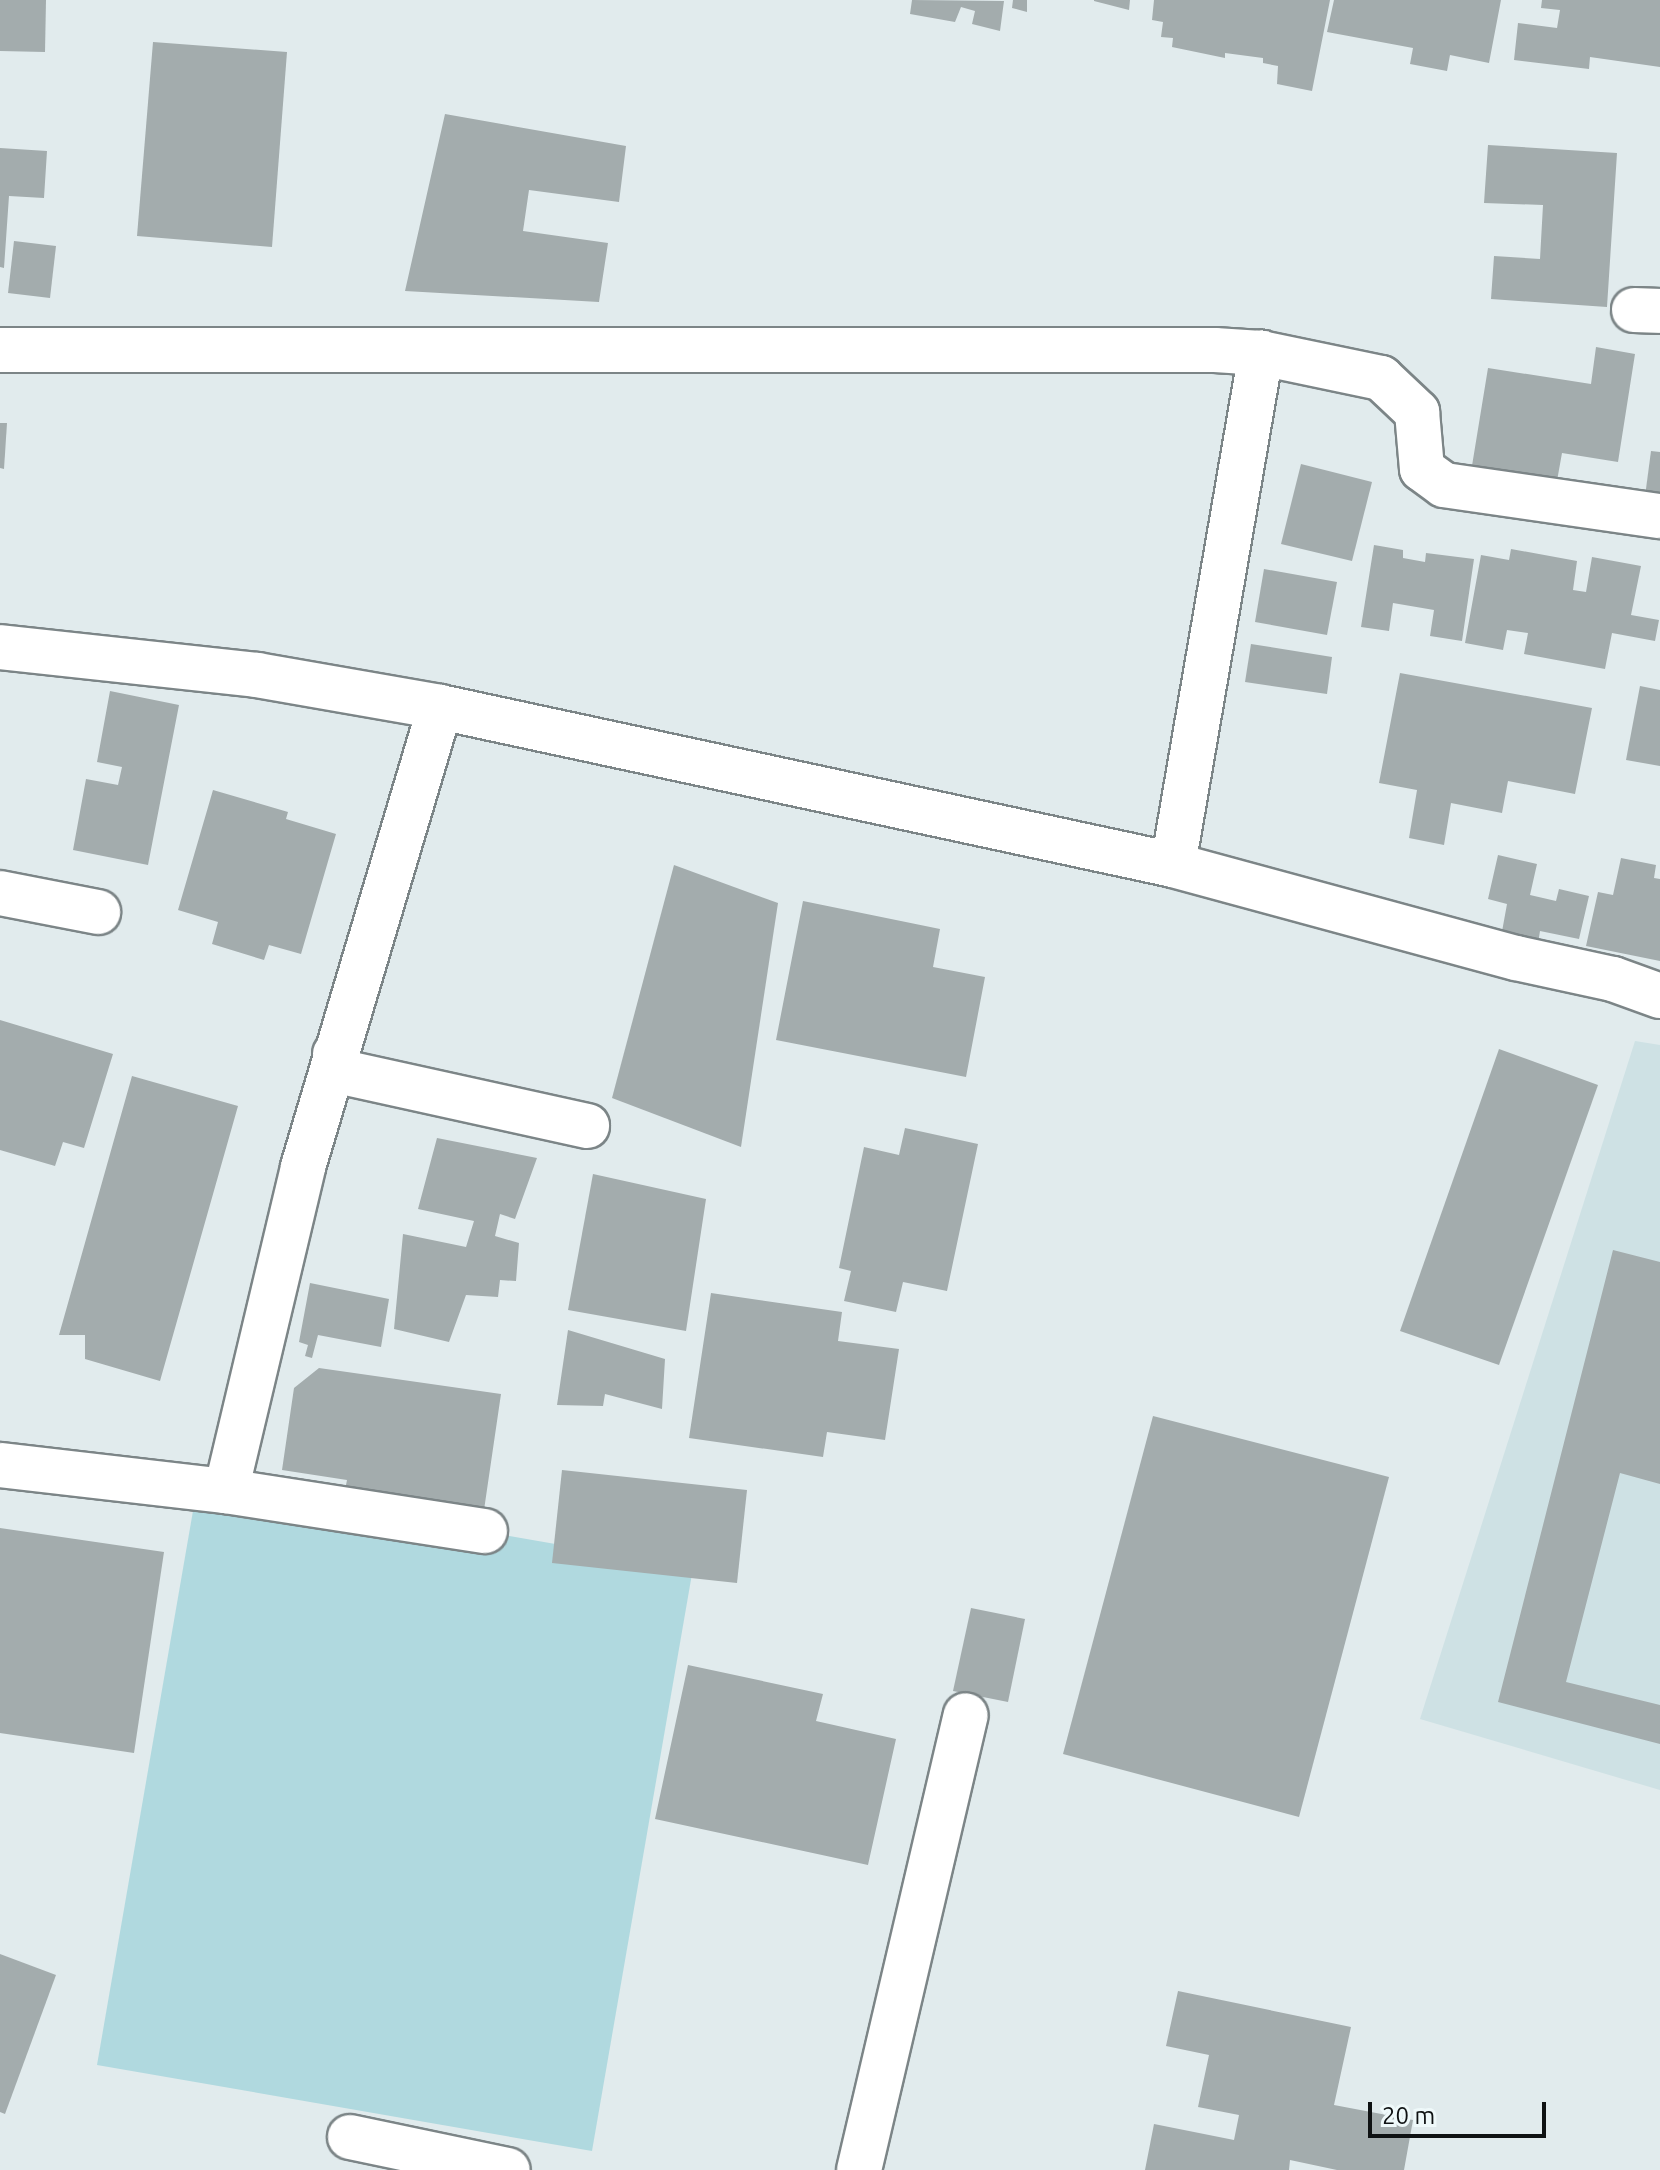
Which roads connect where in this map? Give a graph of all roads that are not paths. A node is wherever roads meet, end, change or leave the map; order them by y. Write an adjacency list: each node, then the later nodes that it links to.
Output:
1 (0, 350): 2 (street)
2 (1261, 353): 3 (street); 6 (street)
3 (1660, 516)
4 (0, 647): 5 (street)
5 (440, 707): 6 (street); 10 (street)
6 (1173, 865): 9 (street)
7 (0, 893): 8 (street)
8 (98, 912)
9 (1660, 996)
10 (335, 1054): 11 (street); 13 (street)
11 (587, 1126)
12 (0, 1465): 13 (street)
13 (226, 1491): 14 (street)
14 (485, 1531)
15 (966, 1715): 18 (street)
16 (350, 2137): 17 (street)
17 (508, 2170)
18 (859, 2170)

